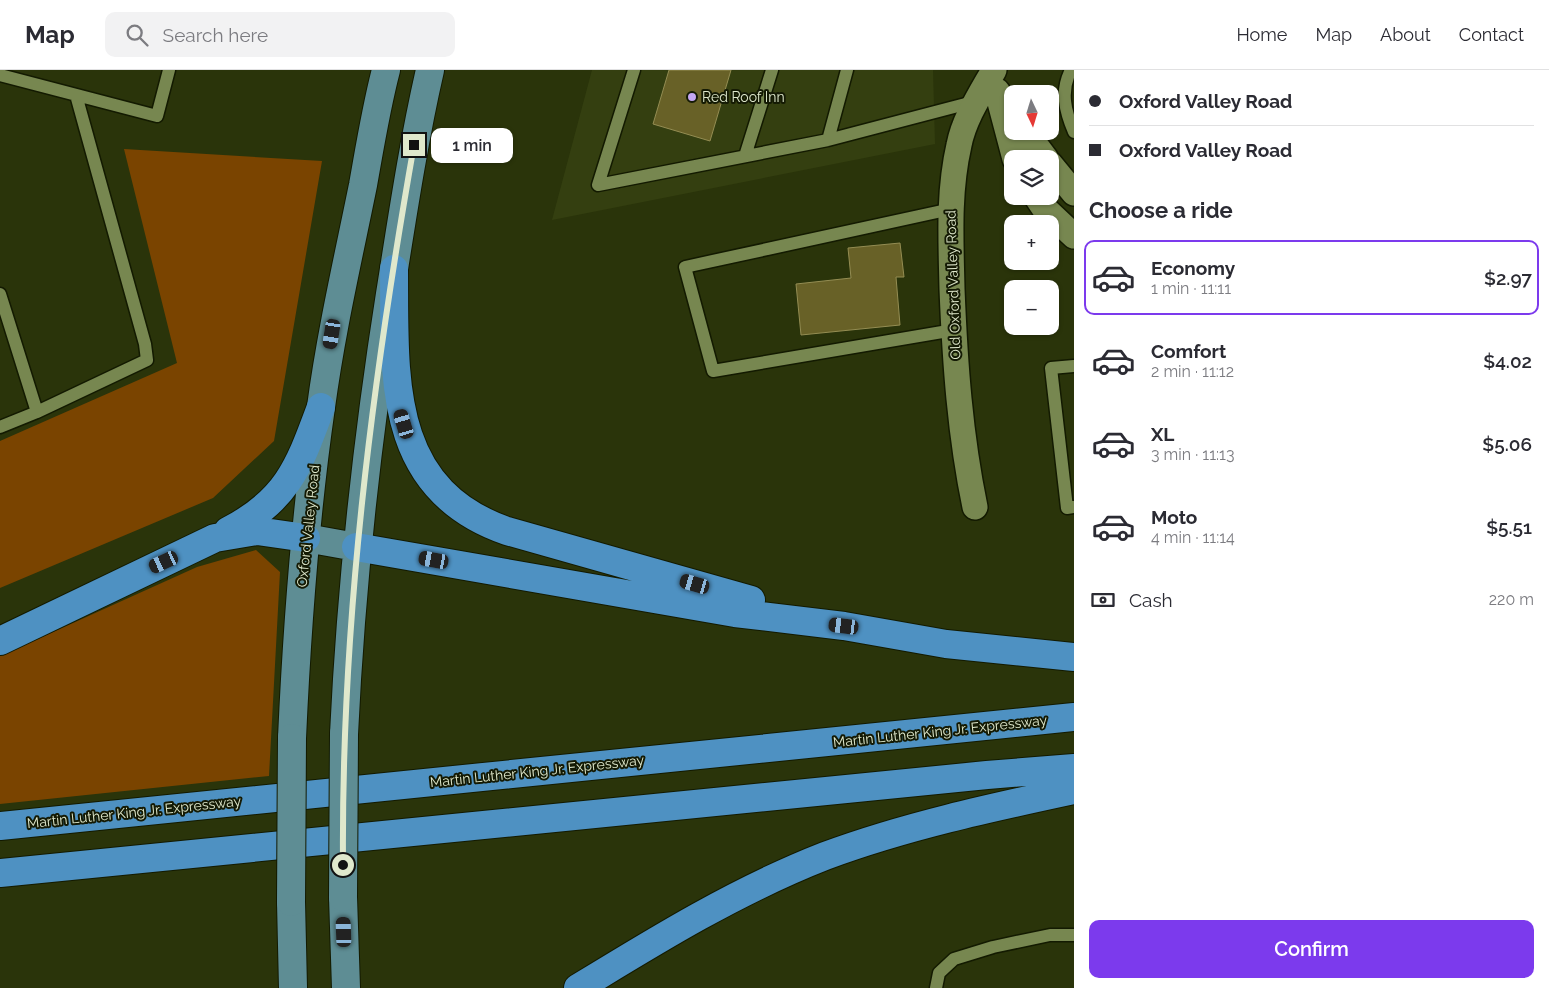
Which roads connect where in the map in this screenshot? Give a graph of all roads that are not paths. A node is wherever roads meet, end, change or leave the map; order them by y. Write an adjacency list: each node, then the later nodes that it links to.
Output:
1 (169, 70): 10 (lane)
2 (386, 70): 25 (main road, Oxford Valley Road)
3 (430, 70): 21 (main road)
4 (634, 70): 15 (lane)
5 (772, 70): 15 (lane)
6 (846, 70): 13 (lane)
7 (1071, 70): 12 (lane)
8 (0, 75): 10 (lane)
9 (991, 80): 11 (street); 13 (lane); 14 (street); 19 (street, Old Oxford Valley Road)
10 (76, 95): 26 (lane)
11 (1004, 100)
12 (1074, 132)
13 (828, 140): 15 (lane)
14 (1012, 150)
15 (745, 156)
16 (1059, 175): 17 (street)
17 (1074, 193)
18 (1042, 205): 20 (street)
19 (951, 209): 23 (street, Old Oxford Valley Road); 23 (lane)
20 (1074, 236)
21 (394, 269): 32 (main road); 33 (highway)
22 (0, 294): 26 (lane)
23 (954, 330): 28 (street, Old Oxford Valley Road)
24 (1074, 366): 29 (lane)
25 (321, 407): 30 (highway); 31 (main road, Oxford Valley Road)
26 (37, 412): 27 (lane)
27 (0, 427)
28 (975, 507)
29 (1074, 507)
30 (215, 538): 31 (highway); 34 (highway)
31 (306, 538): 32 (main road); 42 (main road, Oxford Valley Road, bridge)
32 (356, 547): 33 (highway); 43 (main road, bridge)
33 (844, 626): 35 (highway)
34 (0, 641)
35 (1074, 657)
36 (1074, 717): 39 (highway, Martin Luther King Jr. Expressway)
37 (1074, 768): 40 (highway)
38 (1074, 790): 44 (highway)
39 (0, 826)
40 (0, 873)
41 (1074, 935): 45 (lane)
42 (294, 988)
43 (346, 988)
44 (578, 988)
45 (936, 988)

